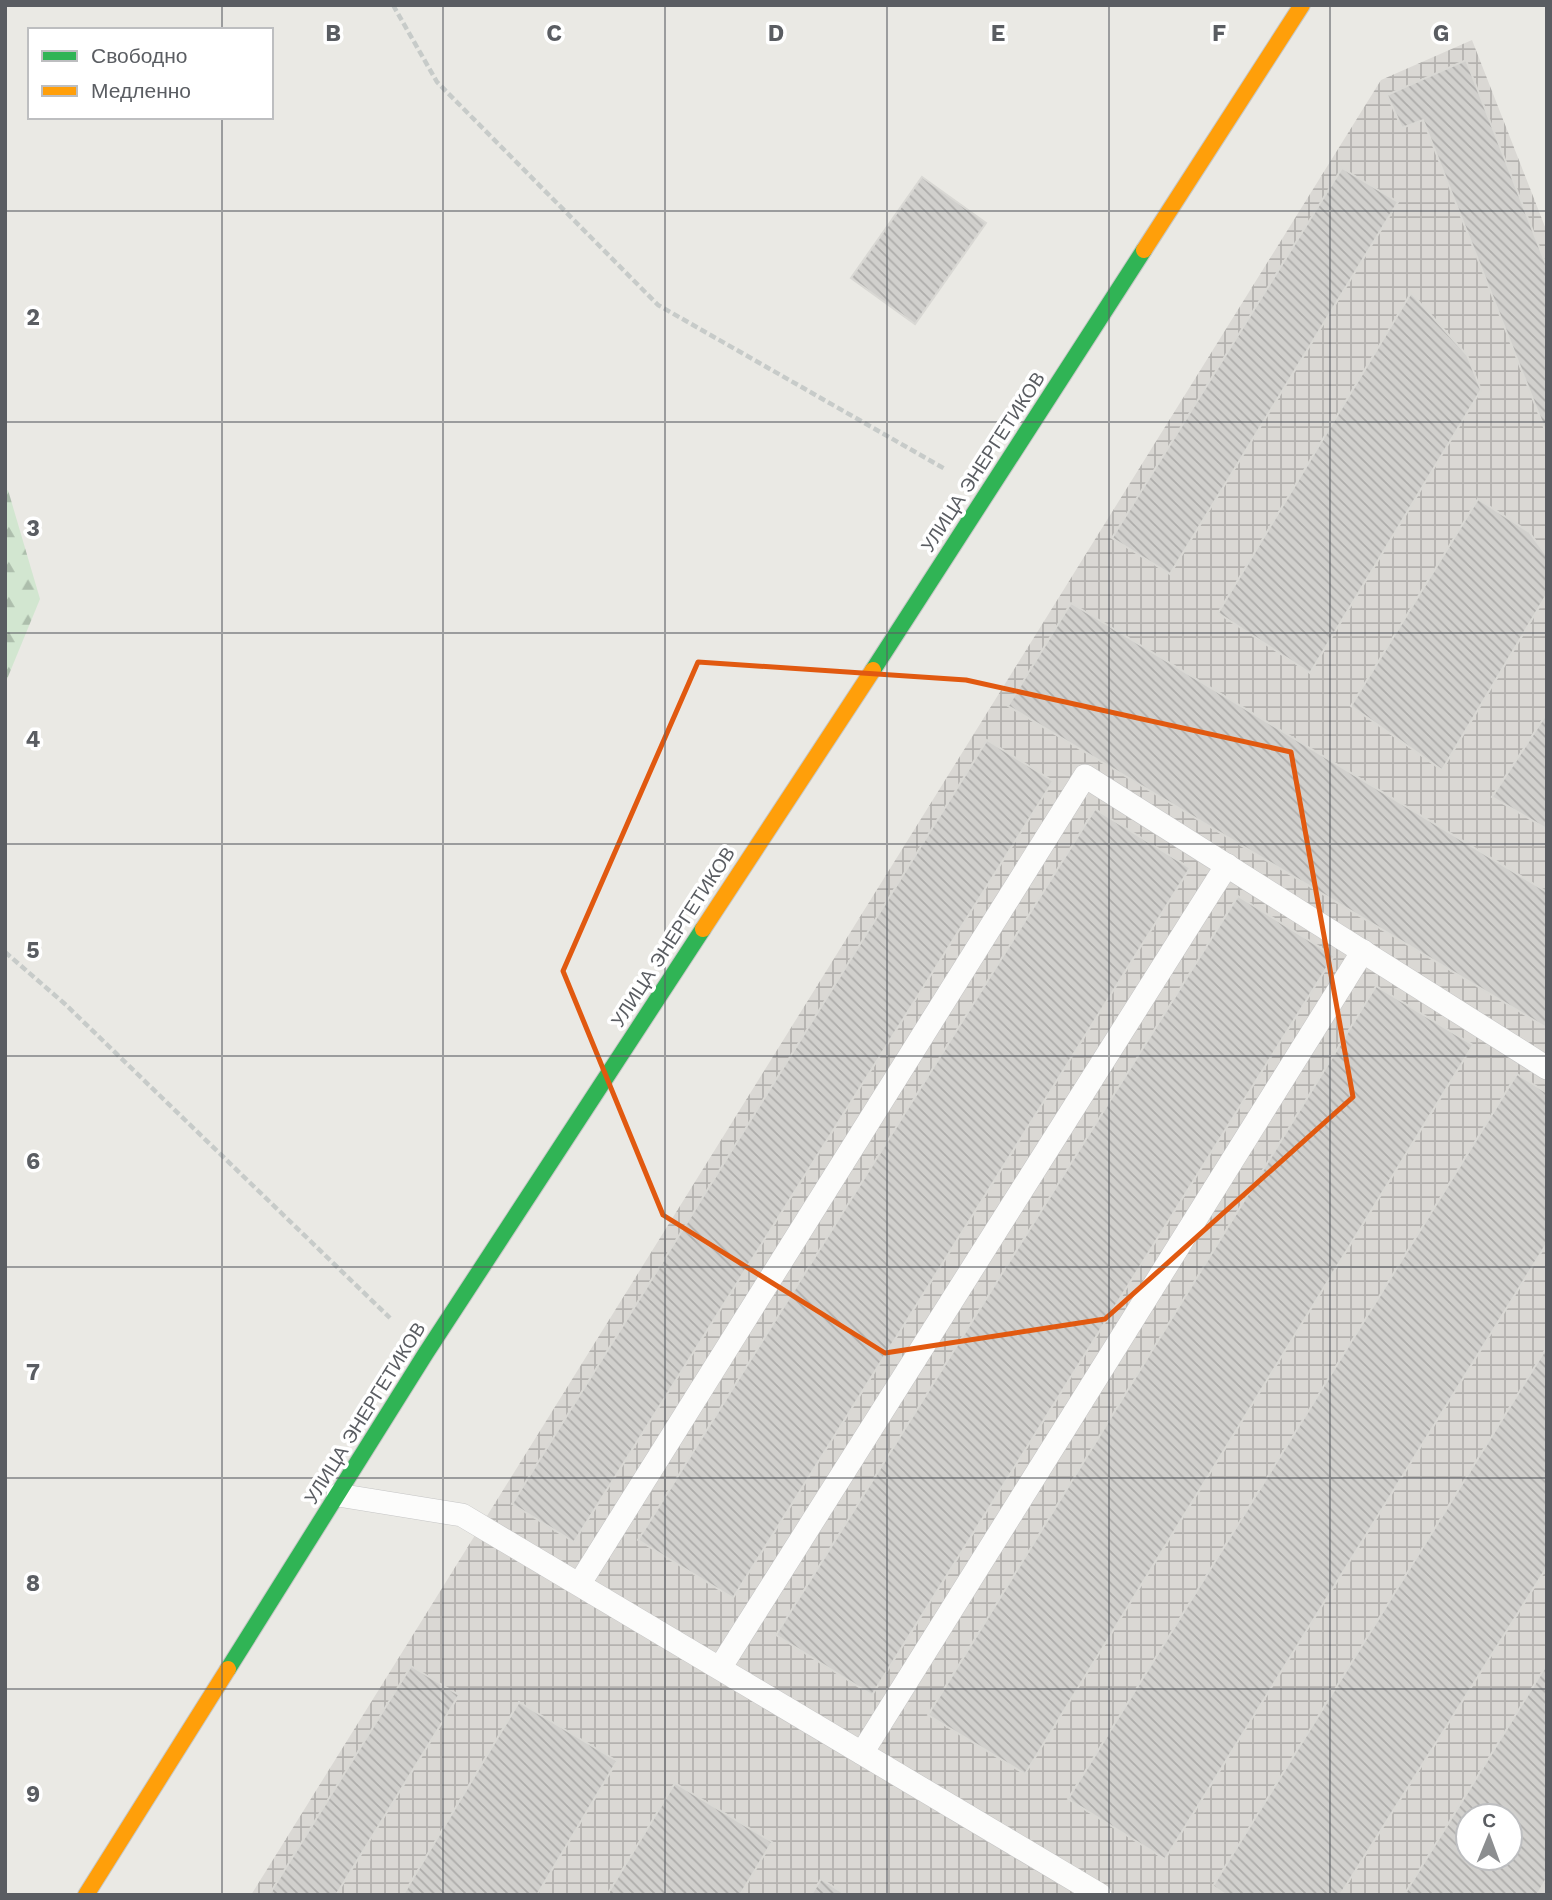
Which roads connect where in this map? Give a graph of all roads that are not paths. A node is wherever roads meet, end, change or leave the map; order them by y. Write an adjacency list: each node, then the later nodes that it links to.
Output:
1 (1302, 5): 5 (main road, УЛИЦА ЭНЕРГЕТИКОВ)
2 (1227, 865): 3 (lane); 6 (lane); 7 (lane)
3 (1363, 951): 4 (lane); 8 (lane)
4 (1547, 1068)
5 (338, 1494): 6 (lane); 9 (main road, УЛИЦА ЭНЕРГЕТИКОВ)
6 (580, 1583): 7 (lane)
7 (720, 1668): 8 (lane)
8 (862, 1753): 10 (lane)
9 (86, 1895)
10 (1100, 1895)

